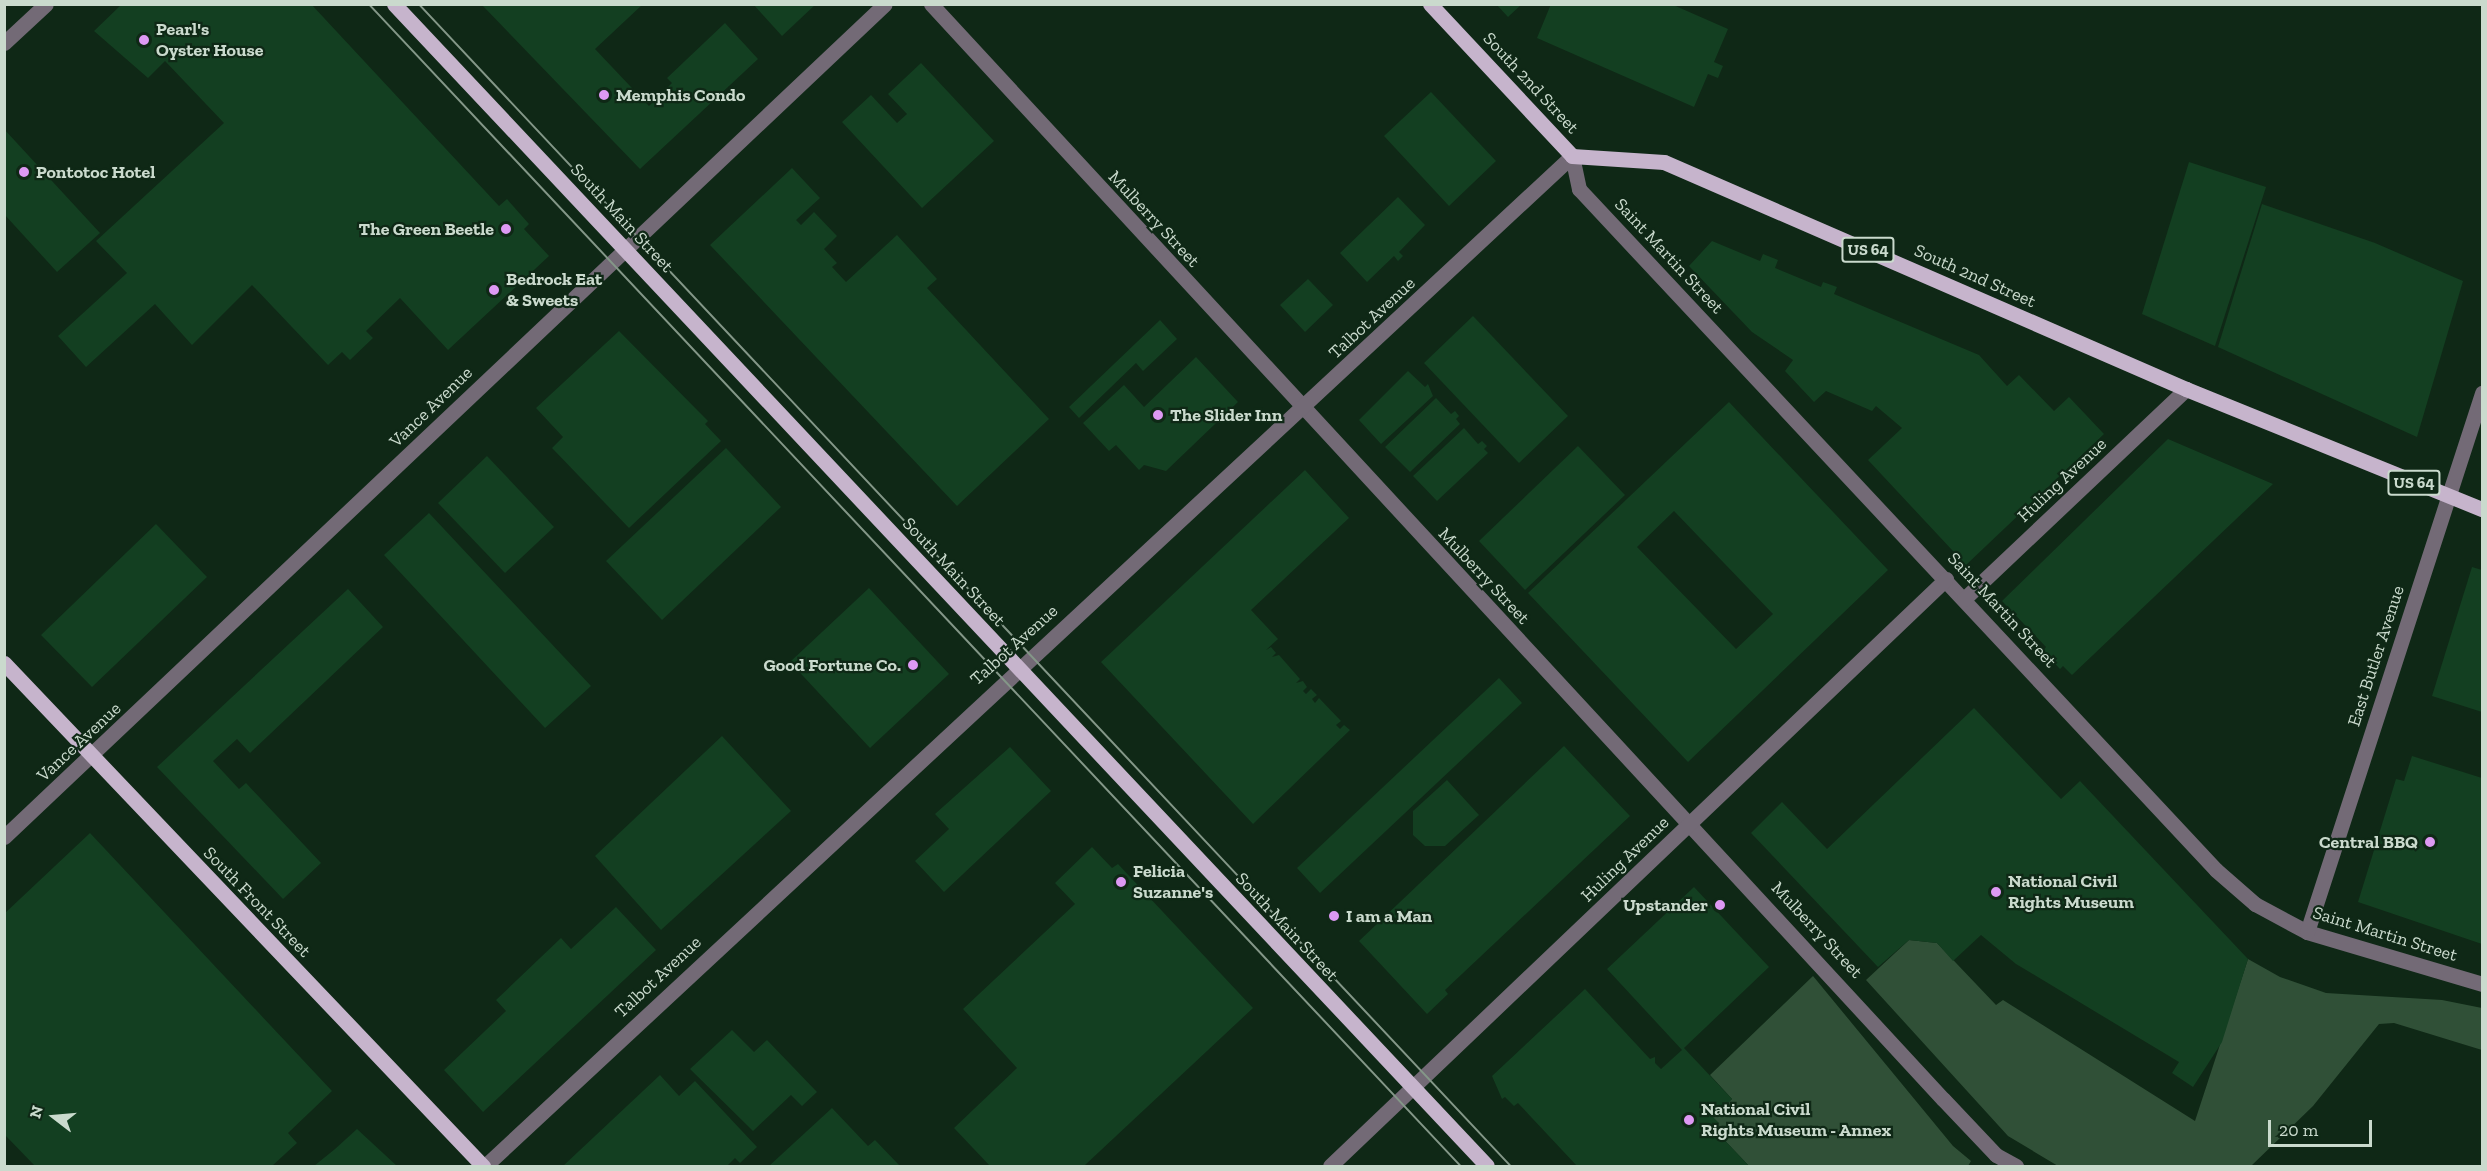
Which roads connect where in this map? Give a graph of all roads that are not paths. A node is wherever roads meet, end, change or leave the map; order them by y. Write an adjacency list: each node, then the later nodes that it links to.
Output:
1 (46, 4): 6 (street)
2 (394, 4): 8 (main road, South Main Street)
3 (885, 4): 8 (street, Vance Avenue)
4 (931, 4): 11 (street, Mulberry Street)
5 (1430, 4): 7 (main road, South 2nd Street)
6 (4, 43)
7 (1572, 156): 9 (main road, South 2nd Street / US 64); 11 (street, Talbot Avenue); 14 (street, Saint Martin Street)
8 (625, 250): 17 (main road, South Main Street); 18 (street, Vance Avenue)
9 (2186, 389): 12 (main road, South 2nd Street / US 64); 15 (street, Huling Avenue)
10 (2482, 393): 12 (street, East Butler Avenue)
11 (1303, 410): 17 (street, Talbot Avenue); 19 (street, Mulberry Street)
12 (2449, 498): 13 (main road, South 2nd Street / US 64); 21 (street, East Butler Avenue)
13 (2482, 508)
14 (1946, 579): 15 (street, Saint Martin Street); 19 (street, Huling Avenue)
15 (1964, 599): 21 (street, Saint Martin Street)
16 (4, 663): 18 (main road, South Front Street)
17 (1018, 668): 23 (main road, South Main Street); 24 (street, Talbot Avenue)
18 (92, 758): 20 (street, Vance Avenue); 24 (main road, South Front Street)
19 (1689, 823): 23 (street, Huling Avenue); 27 (street, Mulberry Street)
20 (4, 837)
21 (2307, 932): 22 (street, Saint Martin Street)
22 (2482, 984)
23 (1414, 1089): 25 (street, Huling Avenue); 26 (main road, South Main Street)
24 (484, 1167)
25 (1330, 1167)
26 (1487, 1167)
27 (2016, 1167)

